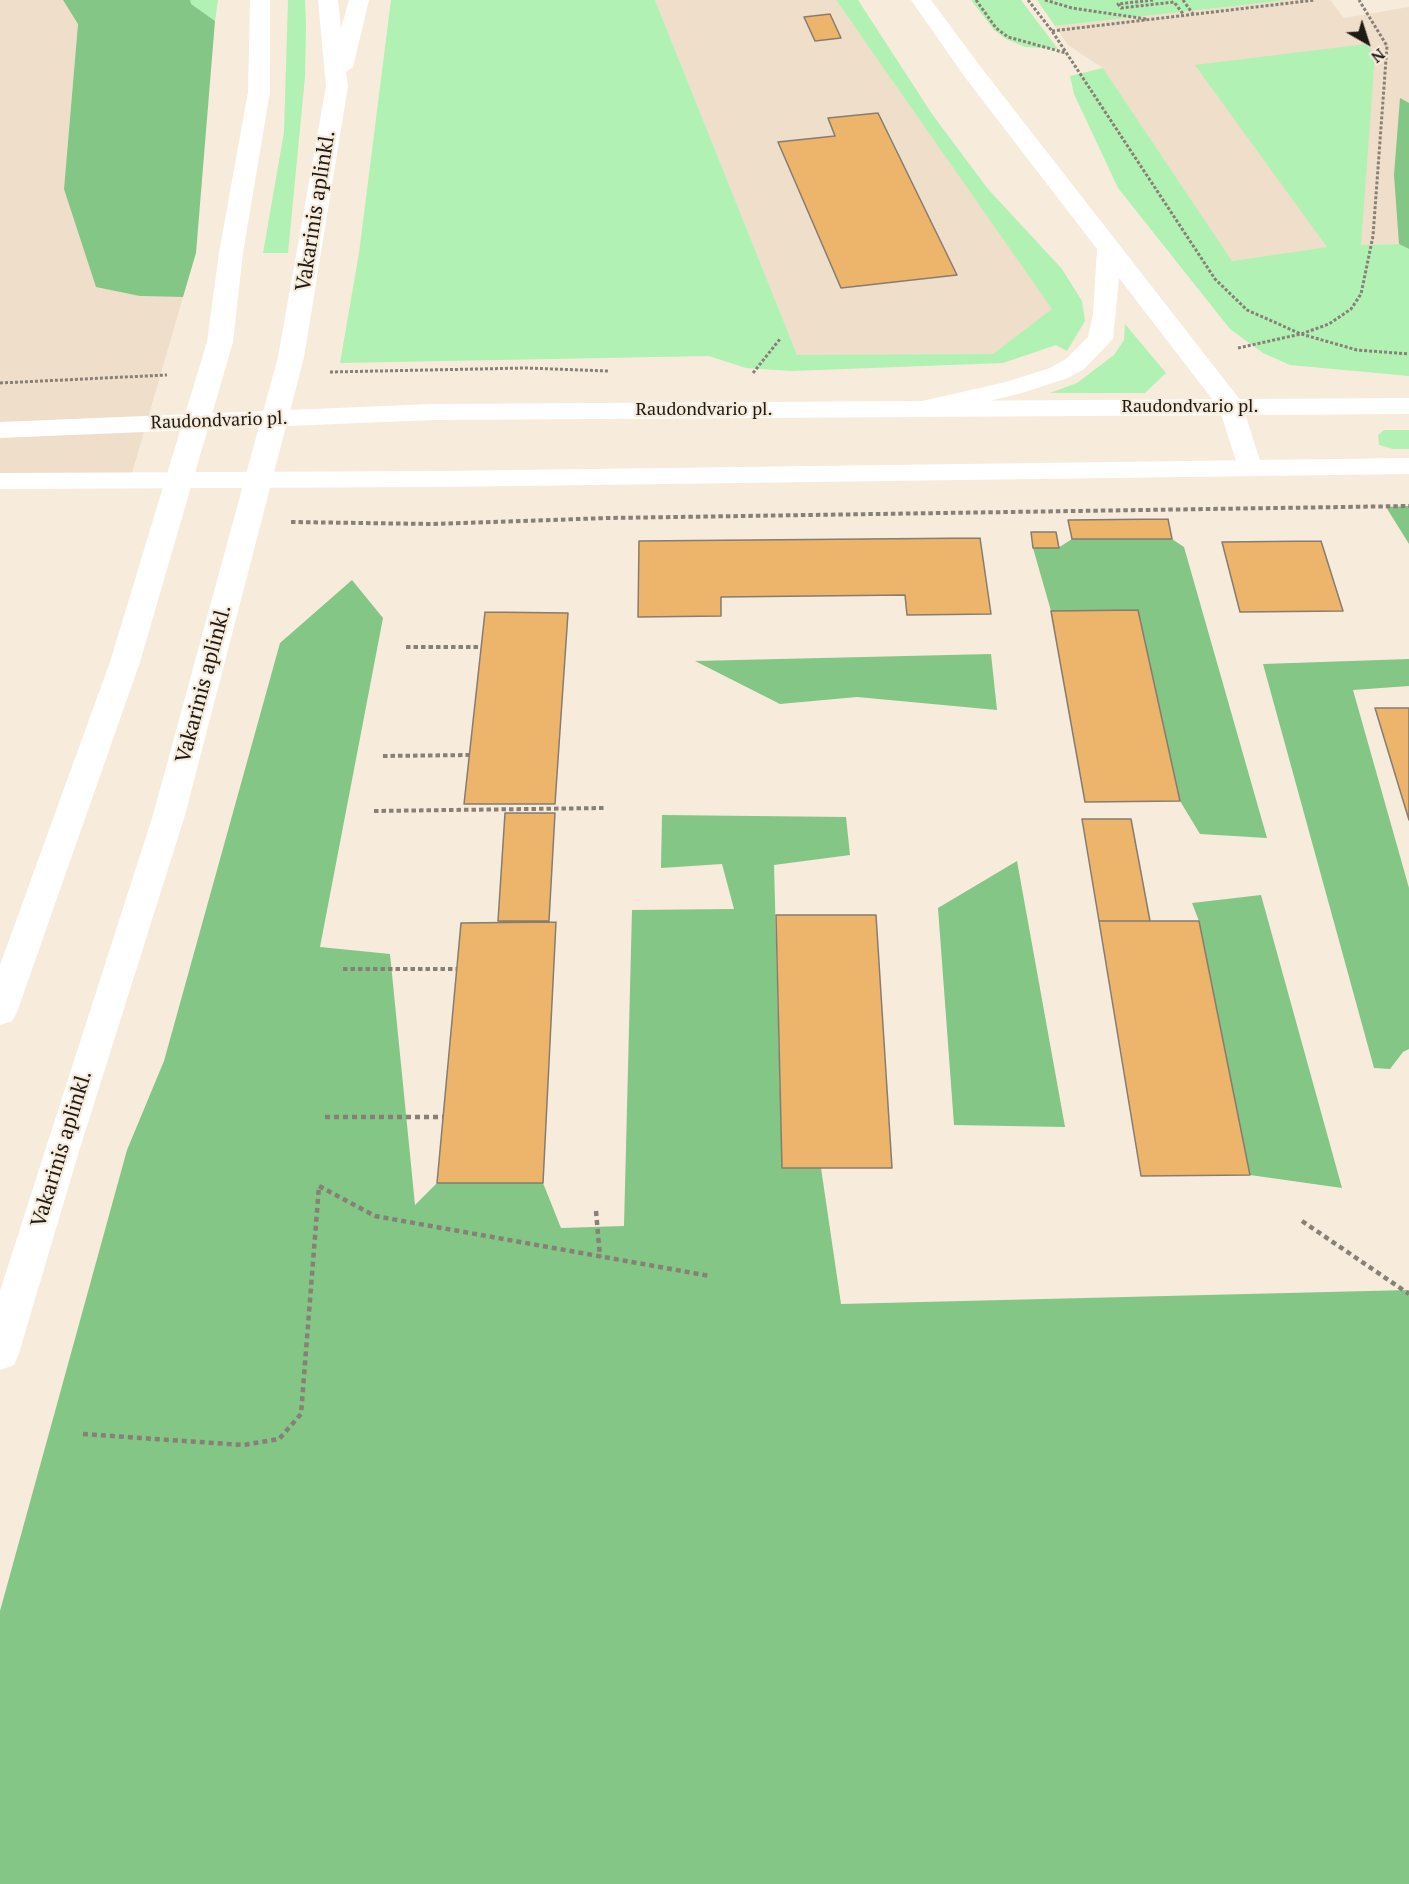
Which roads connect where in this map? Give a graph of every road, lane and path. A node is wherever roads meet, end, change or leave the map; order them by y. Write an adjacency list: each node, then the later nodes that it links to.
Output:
1 (260, 0): 40 (main road)
2 (328, 0): 17 (main road, Vakarinis aplinkl.)
3 (359, 0): 17 (main road)
4 (921, 0): 18 (main road)
5 (976, 0): 16 (path)
6 (1028, 0): 15 (path)
7 (1045, 0): 14 (path)
8 (1153, 0): 13 (path)
9 (1183, 0): 12 (path)
10 (1315, 0): 12 (path)
11 (1359, 0): 19 (path)
12 (1194, 15): 13 (path)
13 (1185, 16): 14 (path)
14 (1152, 20): 15 (path)
15 (1052, 31): 16 (path)
16 (1066, 53): 19 (path)
17 (337, 86): 48 (main road, Vakarinis aplinkl.)
18 (1110, 248): 24 (main road); 25 (main road)
19 (1301, 334): 21 (path)
20 (780, 339): 22 (path)
21 (1409, 354)
22 (751, 376)
23 (1409, 406): 24 (main road, Raudondvario pl.)
24 (1232, 407): 25 (main road, Raudondvario pl.); 28 (main road)
25 (927, 408): 26 (main road, Raudondvario pl.)
26 (0, 430)
27 (1409, 466): 28 (main road)
28 (1250, 467): 29 (main road)
29 (0, 481)
30 (1409, 506): 31 (path)
31 (280, 522)
32 (406, 647): 33 (path)
33 (481, 647)
34 (469, 755): 35 (path)
35 (383, 756)
36 (604, 808): 37 (path)
37 (374, 811)
38 (344, 969): 39 (path)
39 (457, 969)
40 (0, 1012)
41 (443, 1116): 42 (path)
42 (325, 1117)
43 (596, 1211): 45 (path)
44 (1302, 1221): 47 (path)
45 (600, 1257): 46 (path); 49 (path)
46 (710, 1276)
47 (1409, 1294)
48 (0, 1353)
49 (83, 1434)

